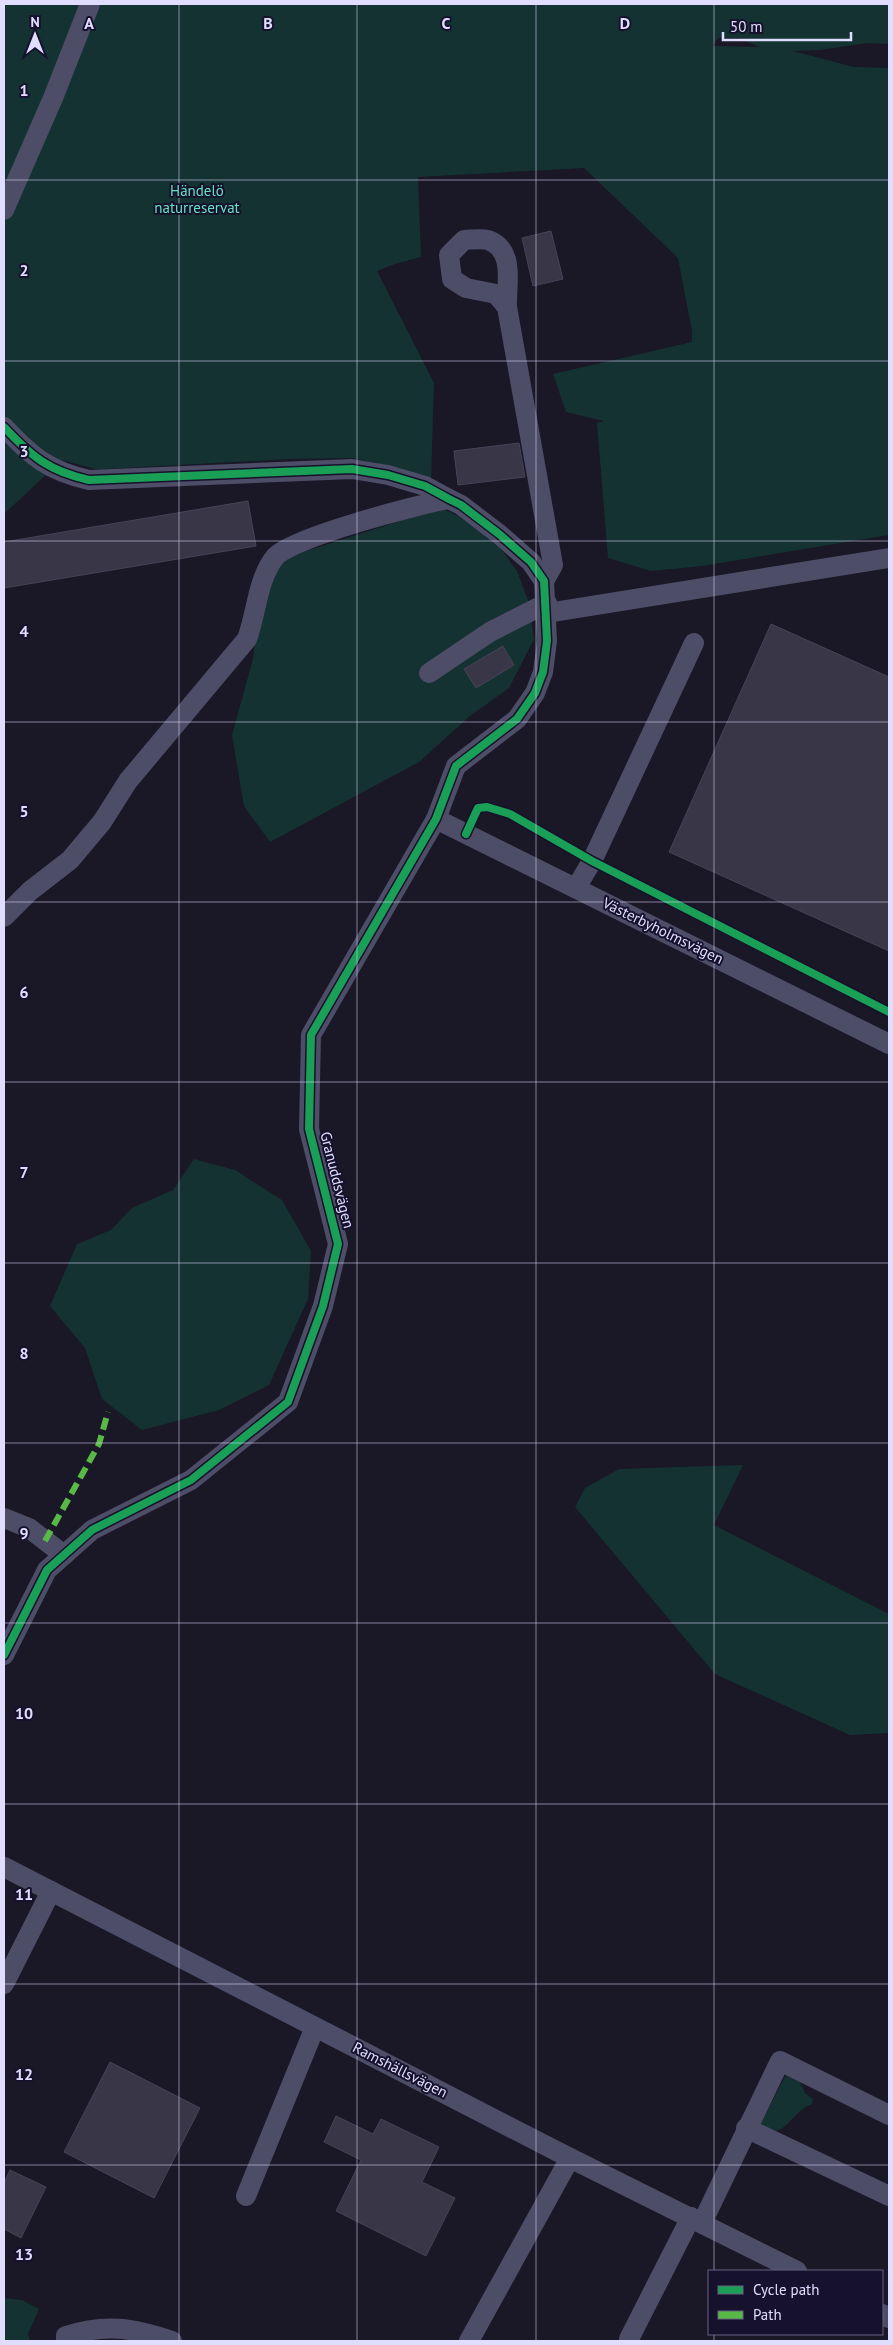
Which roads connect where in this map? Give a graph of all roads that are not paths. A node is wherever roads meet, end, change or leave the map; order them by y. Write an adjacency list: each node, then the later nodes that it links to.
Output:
1 (90, 4): 2 (street)
2 (4, 210)
3 (507, 307): 7 (street)
4 (4, 427): 5 (street)
5 (449, 499): 7 (street); 13 (street)
6 (889, 558): 8 (street)
7 (544, 581): 8 (street, Granuddsvägen)
8 (547, 608): 10 (street); 11 (street, Granuddsvägen)
9 (694, 642): 12 (street)
10 (429, 673)
11 (436, 819): 12 (street, Västerbyholmsvägen); 16 (street, Granuddsvägen)
12 (576, 888): 14 (street, Västerbyholmsvägen)
13 (4, 917)
14 (889, 1044)
15 (4, 1518): 16 (street)
16 (64, 1556): 17 (street, Granuddsvägen)
17 (4, 1655)
18 (4, 1867): 19 (street, Ramshällsvägen)
19 (51, 1891): 20 (street); 21 (street, Ramshällsvägen)
20 (4, 1984)
21 (316, 2027): 24 (street, Ramshällsvägen); 25 (street)
22 (889, 2115): 23 (street)
23 (746, 2128): 26 (street); 27 (street)
24 (570, 2158): 27 (street, Ramshällsvägen); 32 (street)
25 (246, 2196)
26 (889, 2196)
27 (696, 2220): 28 (street, Ramshällsvägen); 29 (street)
28 (795, 2270)
29 (629, 2339)
30 (66, 2341): 31 (street)
31 (172, 2341)
32 (469, 2341)

